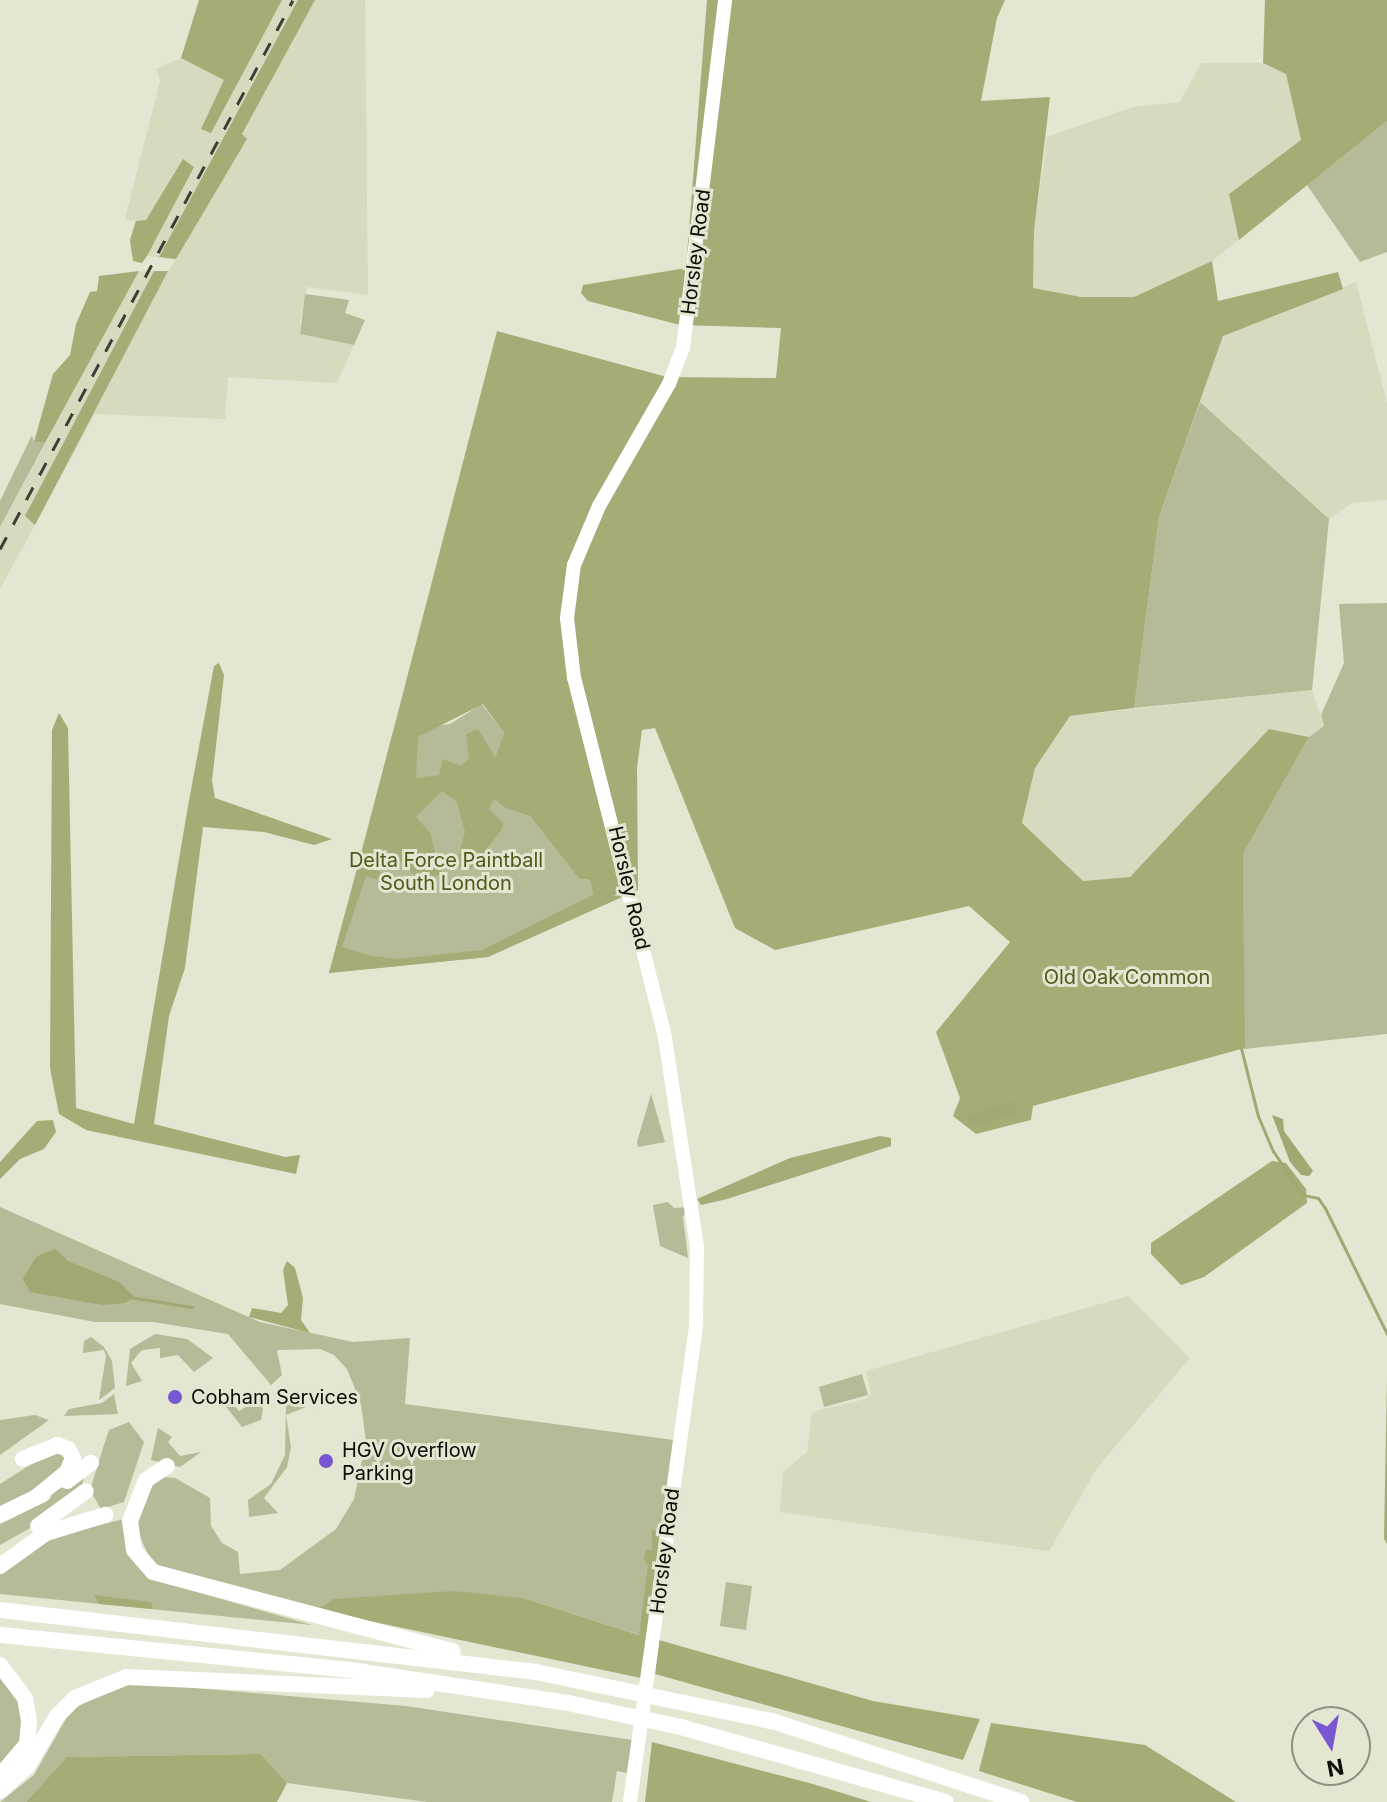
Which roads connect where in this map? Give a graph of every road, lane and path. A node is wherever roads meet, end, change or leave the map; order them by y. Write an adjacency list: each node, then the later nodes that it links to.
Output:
1 (725, 0): 18 (street, Horsley Road)
2 (23, 1459): 6 (highway)
3 (91, 1463): 6 (highway)
4 (167, 1466): 14 (highway)
5 (86, 1491): 9 (highway)
6 (35, 1498): 7 (highway)
7 (0, 1515)
8 (105, 1515): 10 (highway)
9 (0, 1551)
10 (0, 1566)
11 (0, 1610): 14 (highway)
12 (0, 1635): 15 (highway)
13 (0, 1665): 16 (highway)
14 (536, 1672): 20 (highway)
15 (470, 1689): 17 (highway); 19 (highway)
16 (0, 1776)
17 (0, 1791)
18 (630, 1802)
19 (946, 1802)
20 (1021, 1802)

